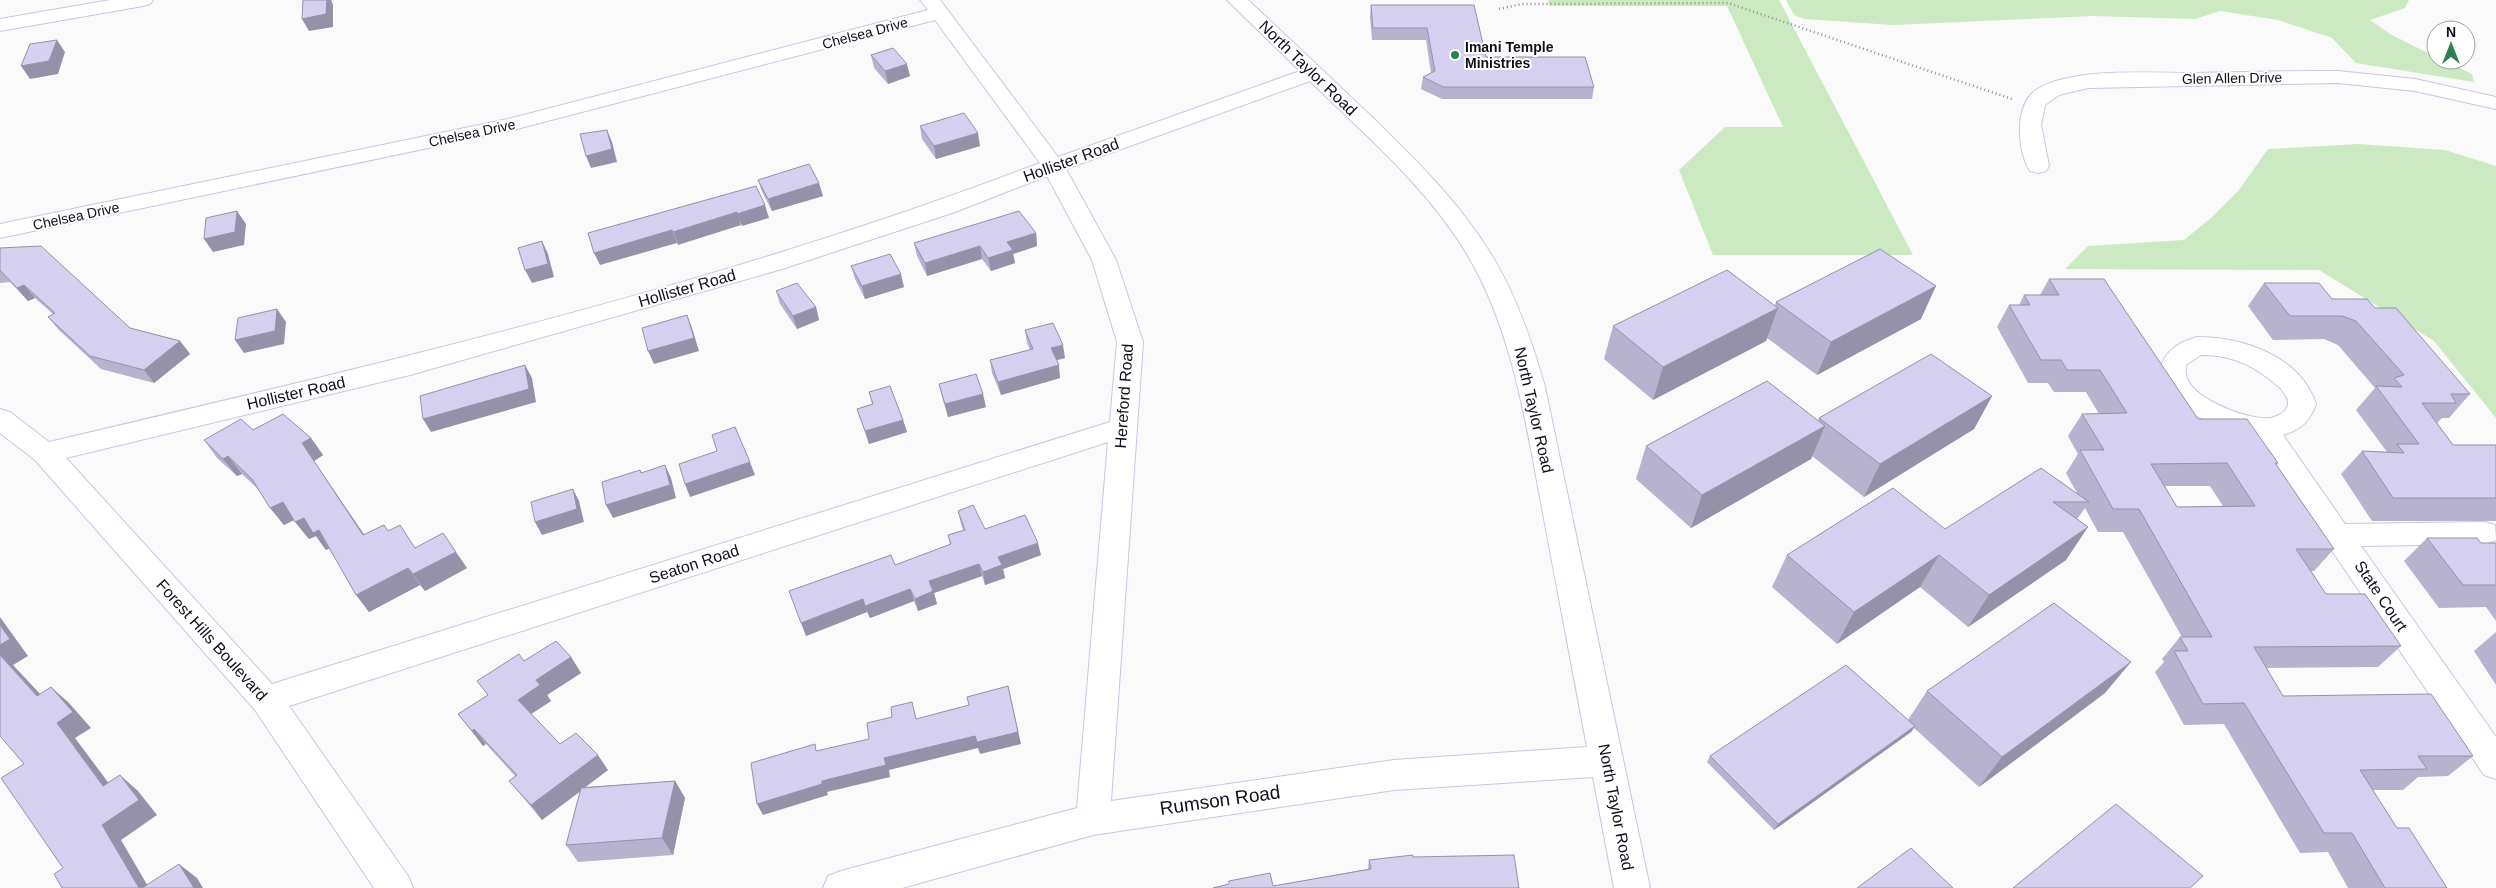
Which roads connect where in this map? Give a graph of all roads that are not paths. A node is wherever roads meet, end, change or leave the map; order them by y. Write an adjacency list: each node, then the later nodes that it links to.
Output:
1 (143, 0): 3 (street)
2 (1237, 0): 6 (street, North Taylor Road)
3 (110, 3): 5 (street)
4 (935, 7): 8 (street, Hereford Road); 10 (street, Chelsea Drive)
5 (0, 25)
6 (1314, 73): 8 (street, Hollister Road); 18 (street, North Taylor Road)
7 (2496, 103): 9 (street, Glen Allen Drive)
8 (1053, 166): 12 (street, Hereford Road); 14 (street, Hollister Road)
9 (2038, 166)
10 (0, 231)
11 (0, 419): 14 (street, Forest Hills Boulevard)
12 (1122, 428): 17 (street, Seaton Road); 20 (street, Hereford Road)
13 (2264, 429): 16 (street, State Court)
14 (45, 453): 17 (street, Forest Hills Boulevard)
15 (2485, 533): 16 (street)
16 (2338, 534): 19 (street, State Court)
17 (266, 700): 21 (street, Forest Hills Boulevard)
18 (1606, 761): 20 (street, Rumson Road); 23 (street, North Taylor Road)
19 (2496, 764)
20 (1093, 819): 22 (street, Rumson Road)
21 (395, 888)
22 (841, 888)
23 (1632, 888)

